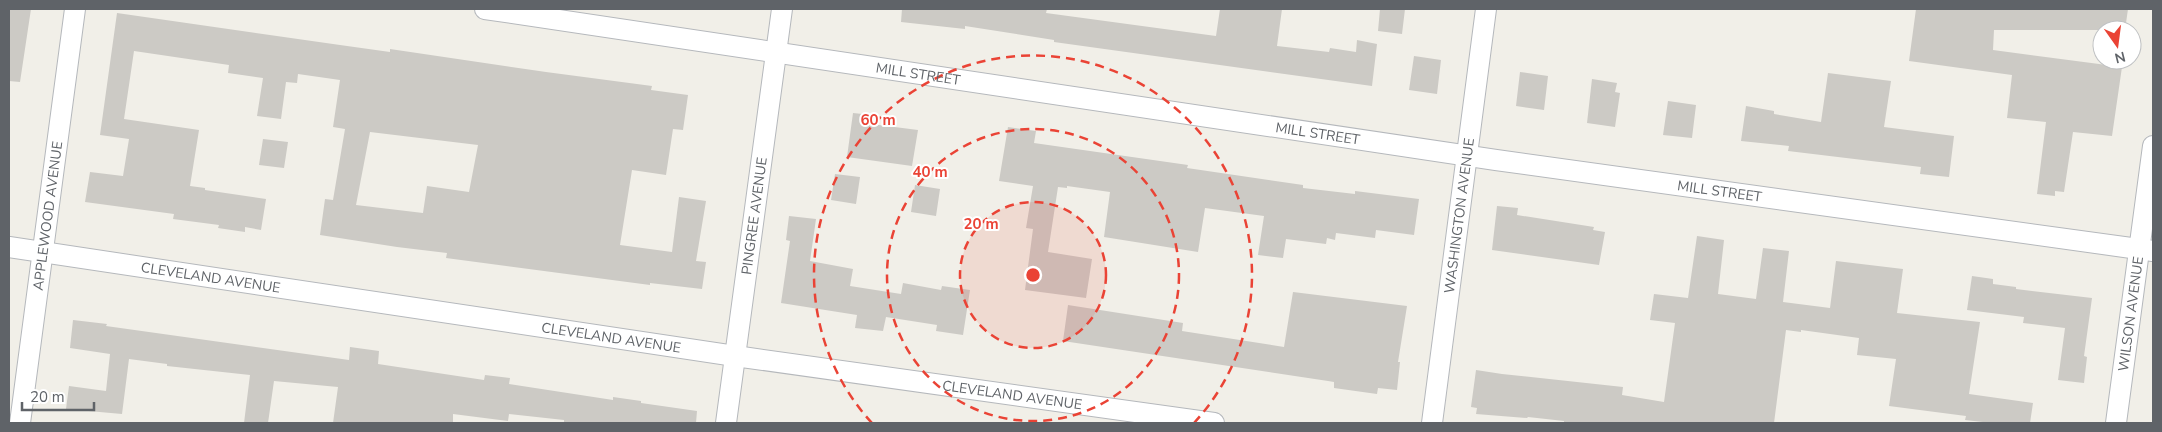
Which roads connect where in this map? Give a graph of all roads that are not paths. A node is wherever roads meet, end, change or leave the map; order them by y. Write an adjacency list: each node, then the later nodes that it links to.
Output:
1 (75, 9): 10 (street, APPLEWOOD AVENUE)
2 (485, 9): 5 (street, MILL STREET)
3 (782, 9): 5 (street, PINGREE AVENUE)
4 (1486, 9): 7 (street, WASHINGTON AVENUE)
5 (776, 51): 7 (street, MILL STREET); 11 (street, PINGREE AVENUE)
6 (2153, 146): 9 (street, WILSON AVENUE)
7 (1467, 155): 9 (street, MILL STREET); 15 (street, WASHINGTON AVENUE)
8 (9, 247): 10 (street, CLEVELAND AVENUE)
9 (2146, 250): 16 (street, WILSON AVENUE)
10 (43, 252): 11 (street, CLEVELAND AVENUE); 12 (street, APPLEWOOD AVENUE)
11 (735, 356): 13 (street, PINGREE AVENUE); 14 (street, CLEVELAND AVENUE)
12 (20, 423)
13 (726, 423)
14 (1214, 423)
15 (1432, 423)
16 (2116, 423)

